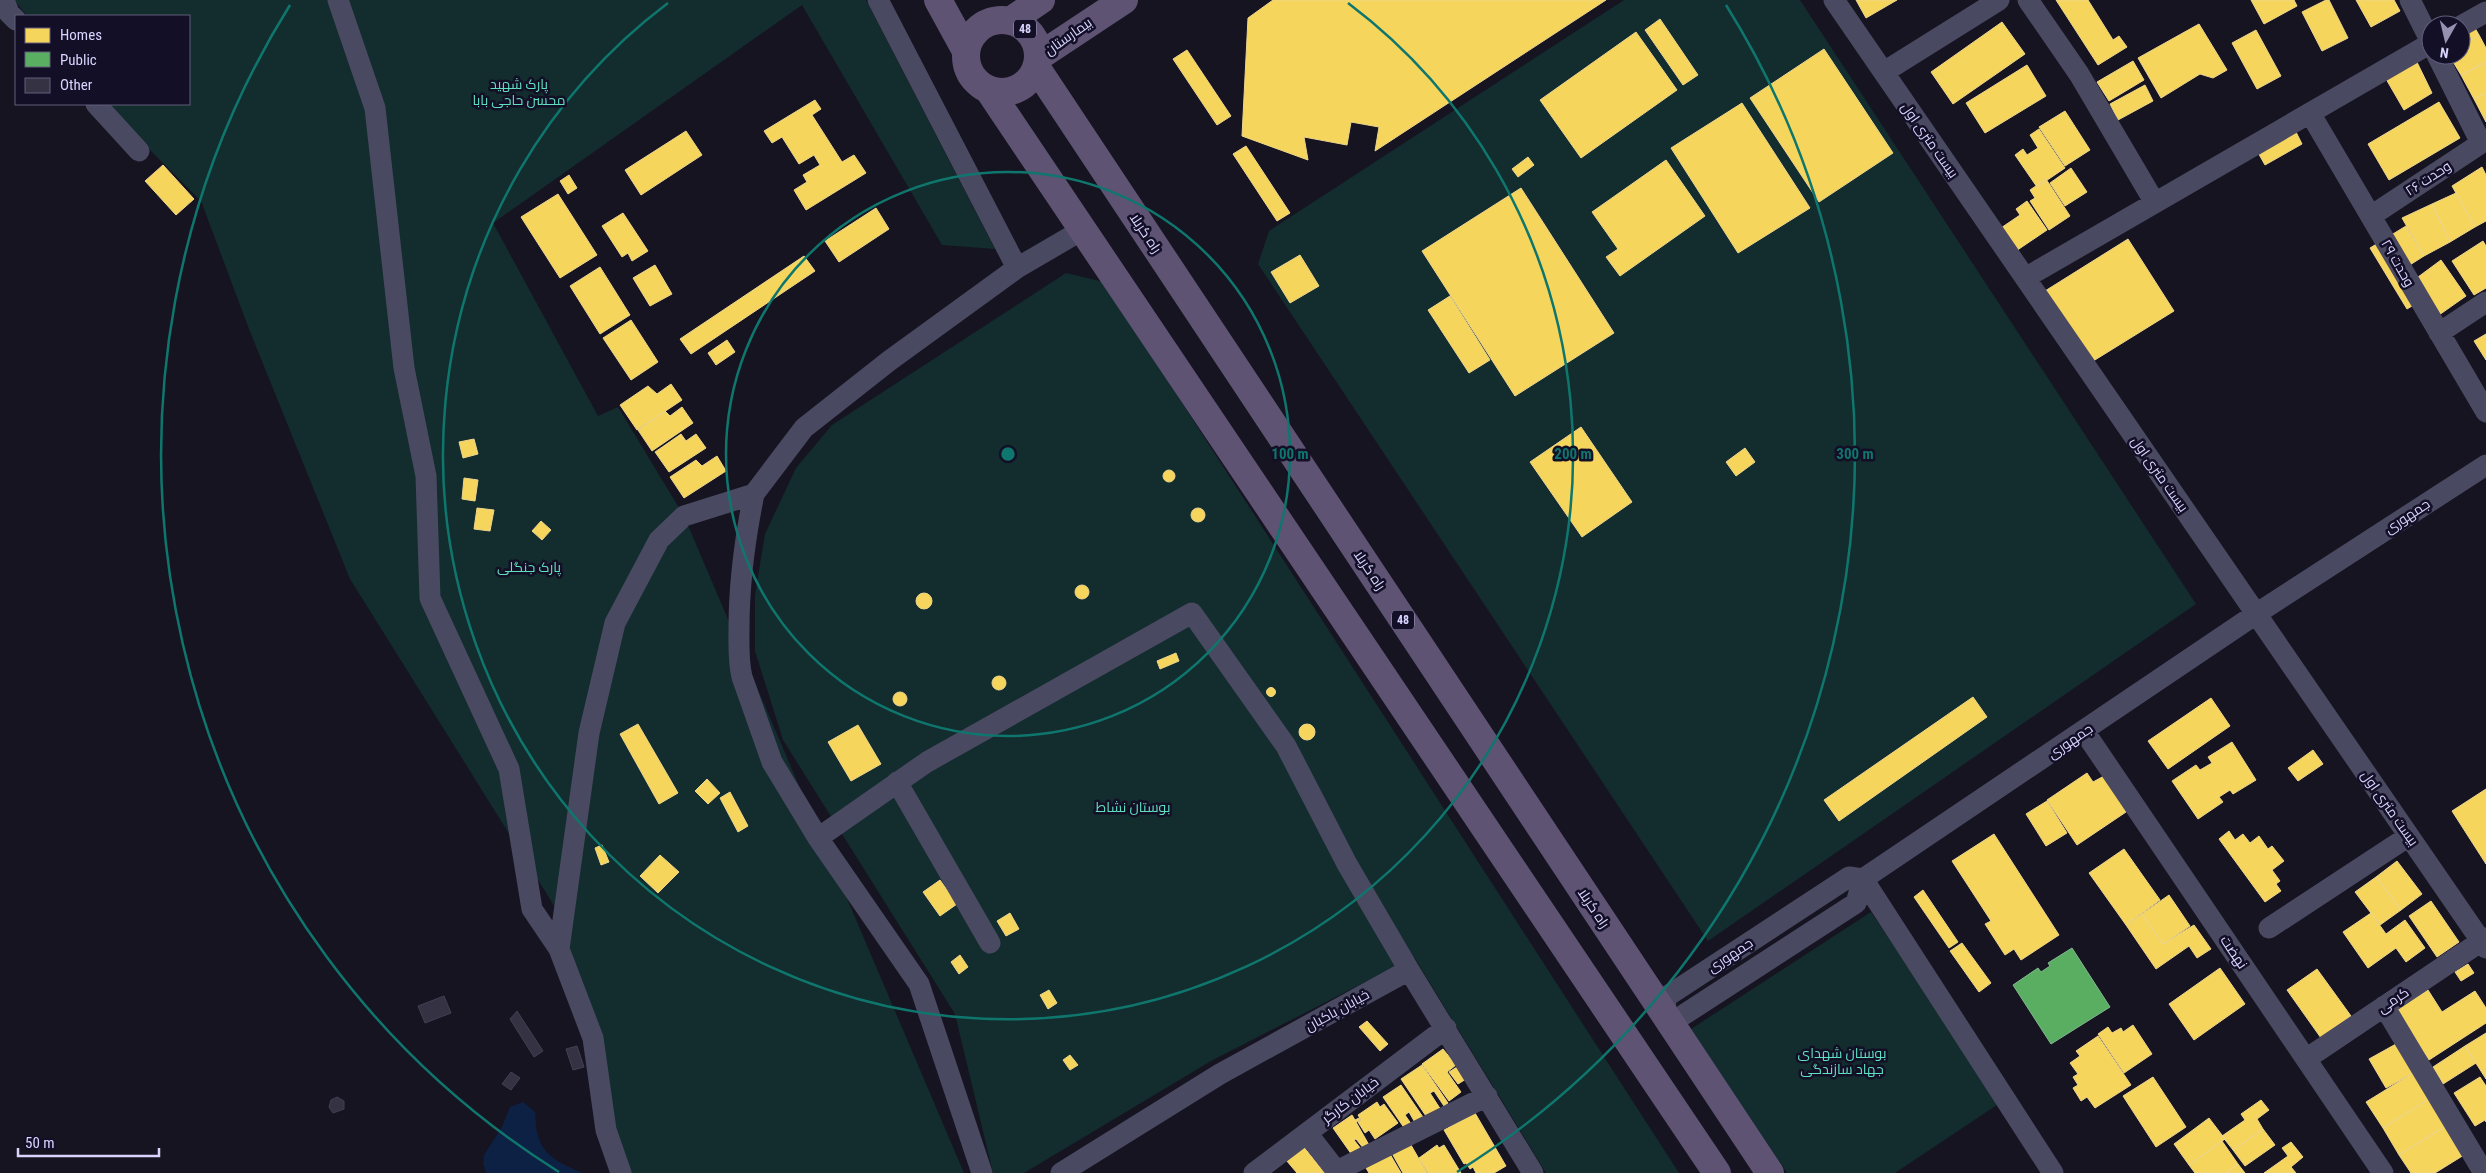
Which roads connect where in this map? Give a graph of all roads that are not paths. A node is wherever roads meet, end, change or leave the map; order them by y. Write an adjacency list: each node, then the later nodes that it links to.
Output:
1 (4, 0): 13 (street)
2 (338, 0): 45 (street)
3 (878, 0): 29 (street)
4 (938, 0): 17 (main road)
5 (1041, 0): 12 (main road)
6 (1124, 0): 18 (main road, بیمارستان)
7 (1834, 0): 20 (street, بیست متری اول)
8 (1999, 0): 20 (street)
9 (2028, 0): 26 (street)
10 (2410, 0): 15 (street)
11 (2486, 12): 14 (street)
12 (999, 14): 17 (main road, 48); 18 (main road, 48)
13 (15, 19)
14 (2471, 20)
15 (2421, 23)
16 (2421, 49): 23 (street)
17 (966, 51): 21 (main road)
18 (1037, 62): 21 (main road); 48 (main road, راه کربلا / 48)
19 (2442, 65): 24 (street)
20 (1884, 72): 30 (street, بیست متری اول)
21 (988, 89): 28 (main road)
22 (97, 105): 25 (street)
23 (2310, 113): 26 (street); 27 (street, وحدت ۲۹)
24 (2484, 142): 27 (street, وحدت ۲۶)
25 (140, 151)
26 (2155, 203): 30 (street)
27 (2370, 216): 32 (street, وحدت ۲۹)
28 (1082, 230): 29 (street); 59 (main road)
29 (1017, 268): 35 (street)
30 (2025, 278): 36 (street, بیست متری اول)
31 (2486, 302): 32 (street)
32 (2439, 333): 33 (street, وحدت ۲۹)
33 (2486, 412)
34 (2486, 465): 36 (street, جمهوری)
35 (754, 494): 40 (street); 45 (street)
36 (2256, 614): 37 (street, جمهوری); 39 (street, بیست متری اول)
37 (2084, 731): 41 (street, جمهوری); 50 (street, نهضت)
38 (897, 782): 40 (street); 44 (street); 46 (street)
39 (2409, 836): 42 (street); 43 (street, بیست متری اول)
40 (818, 838): 56 (street)
41 (1864, 879): 48 (street, جمهوری); 61 (street)
42 (2269, 928)
43 (2484, 942): 47 (street, کرمی)
44 (990, 943)
45 (559, 949): 55 (street)
46 (1410, 970): 49 (street); 57 (street, خیابان پاکبان)
47 (2384, 1006): 50 (street, کرمی); 63 (street)
48 (1665, 1015): 60 (main road, راه کربلا / 48)
49 (1446, 1028): 51 (street); 52 (street, خیابان کارگر)
50 (2306, 1058): 62 (street, نهضت)
51 (1487, 1096): 53 (street); 54 (street)
52 (1306, 1133): 54 (street); 58 (street, خیابان کارگر)
53 (1526, 1170)
54 (1338, 1172)
55 (622, 1173)
56 (982, 1173)
57 (1061, 1173)
58 (1254, 1173)
59 (1717, 1173)
60 (1770, 1173)
61 (2053, 1173)
62 (2383, 1173)
63 (2484, 1173)

